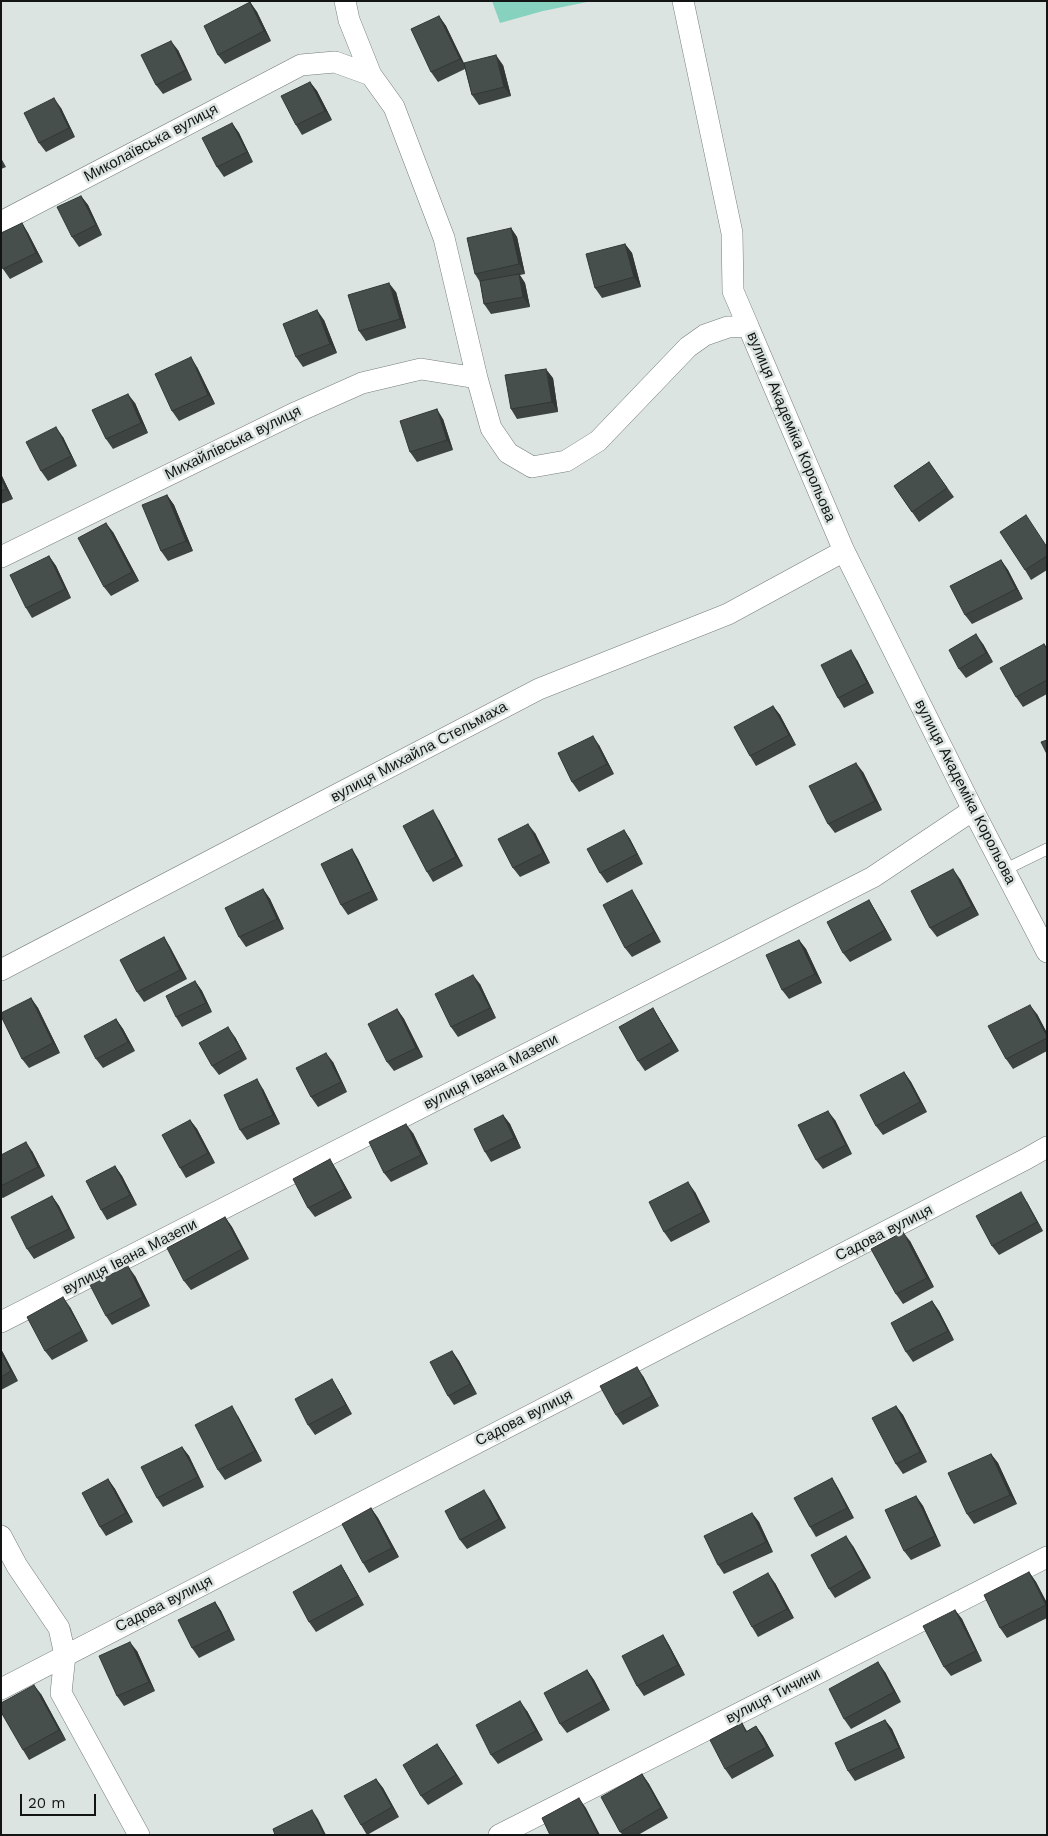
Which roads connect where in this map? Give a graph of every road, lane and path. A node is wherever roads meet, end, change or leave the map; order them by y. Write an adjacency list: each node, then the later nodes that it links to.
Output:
1 (345, 1): 3 (street, вулиця Академіка Корольова)
2 (683, 1): 5 (street)
3 (371, 75): 4 (street, Миколаївська вулиця); 6 (street, вулиця Академіка Корольова)
4 (1, 222)
5 (748, 326): 6 (street, вулиця Академіка Корольова); 7 (street, вулиця Академіка Корольова)
6 (477, 378): 8 (street, Михайлівська вулиця)
7 (844, 551): 9 (street, вулиця Академіка Корольова); 13 (street, вулиця Михайла Стельмаха)
8 (1, 558)
9 (973, 810): 11 (street, вулиця Академіка Корольова); 15 (street, вулиця Івана Мазепи)
10 (1047, 850): 11 (lane)
11 (1004, 870): 12 (street, вулиця Академіка Корольова)
12 (1047, 952)
13 (1, 970)
14 (1047, 1147): 18 (street, Садова вулиця)
15 (1, 1322)
16 (1, 1536): 18 (street)
17 (1047, 1557): 21 (street, вулиця Тичини)
18 (65, 1655): 19 (street, Садова вулиця); 20 (street)
19 (1, 1689)
20 (139, 1835)
21 (500, 1835)

